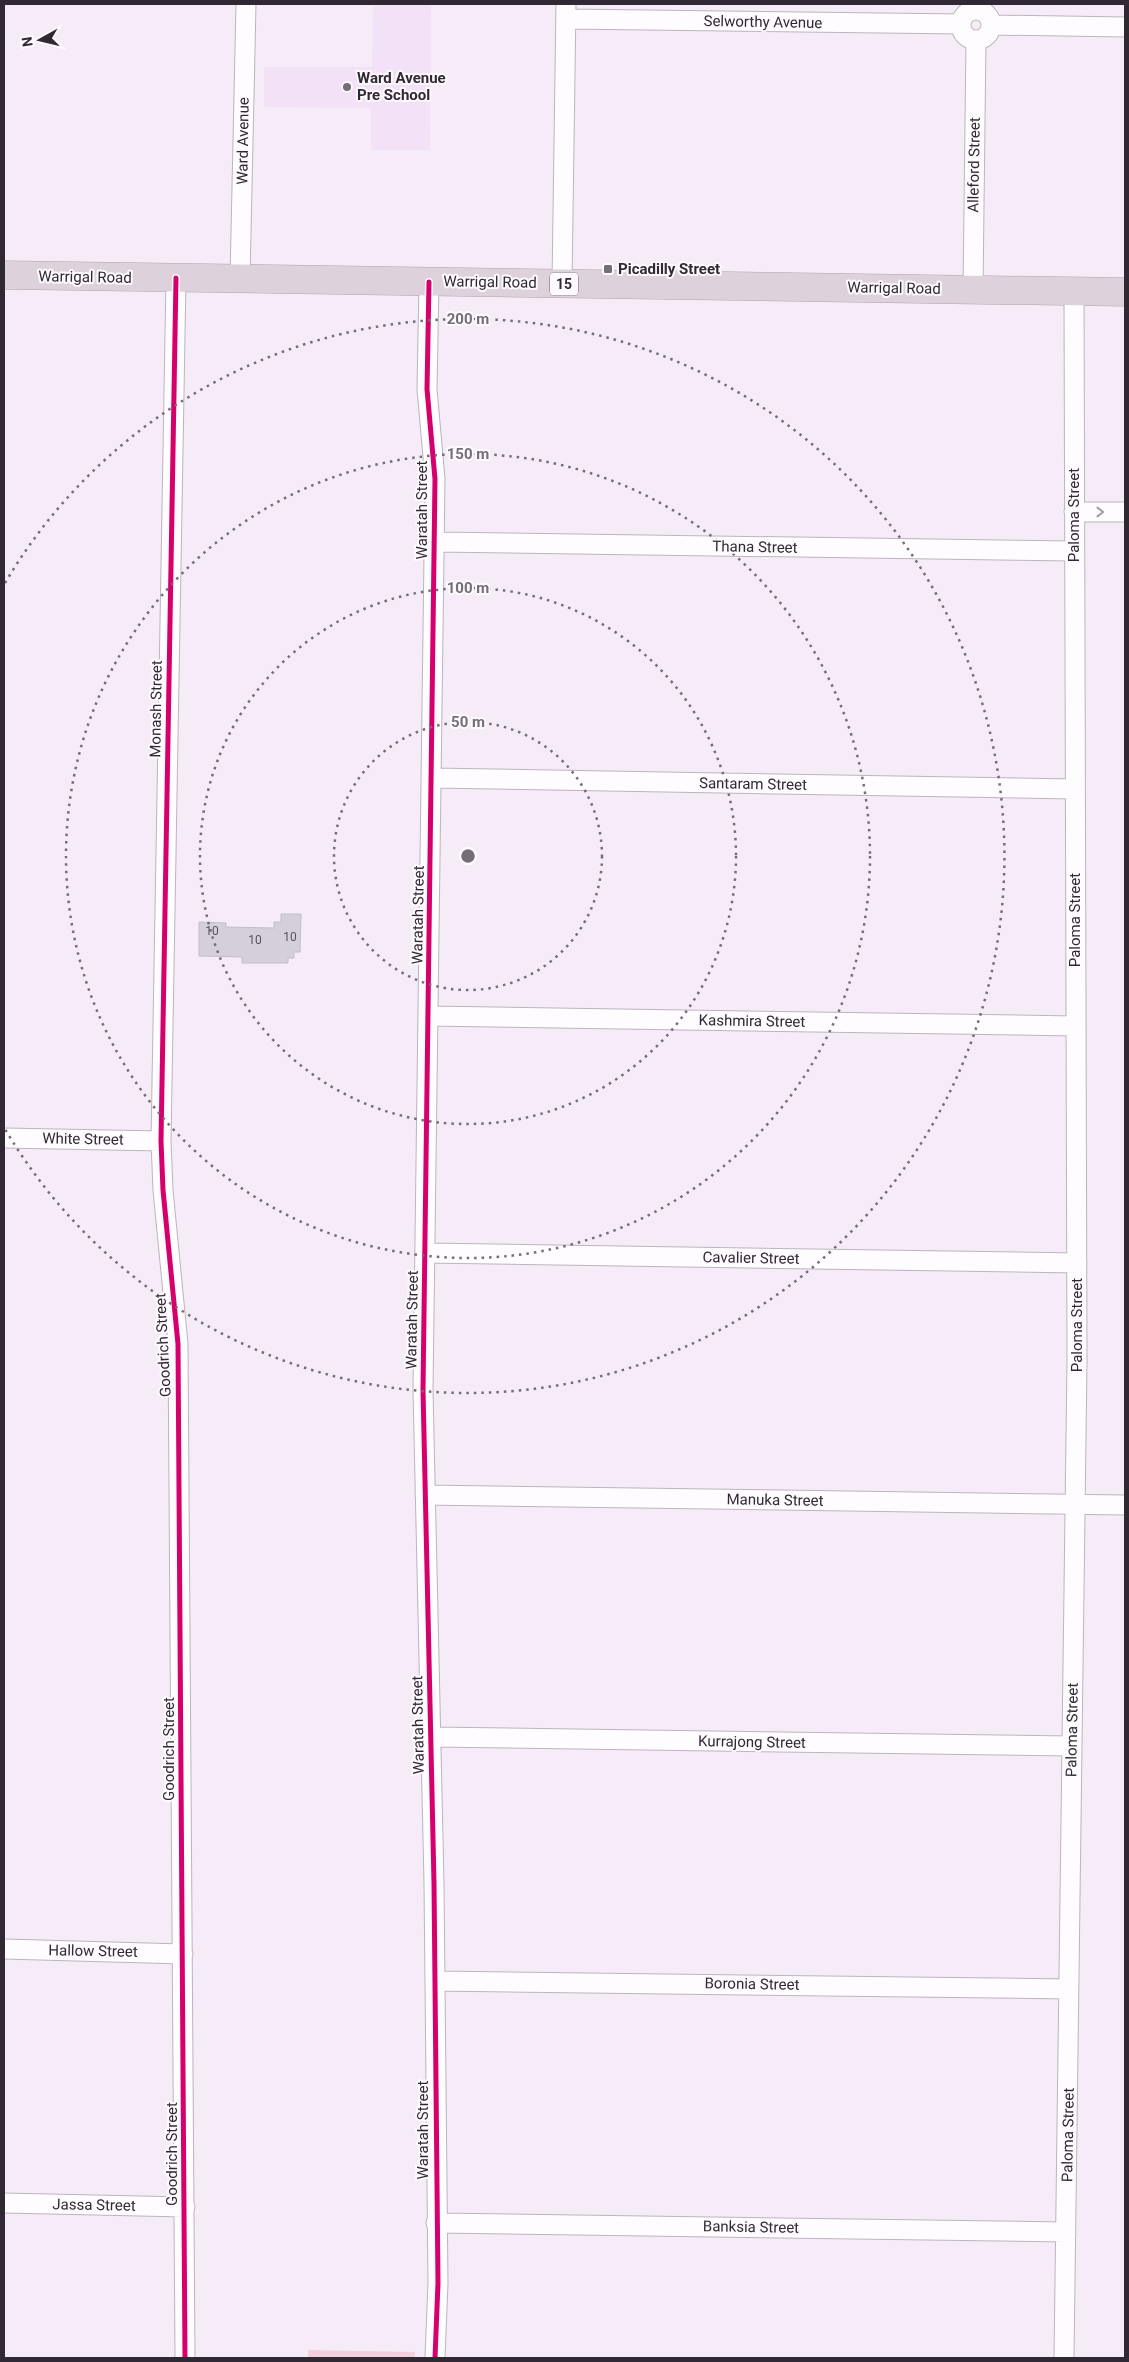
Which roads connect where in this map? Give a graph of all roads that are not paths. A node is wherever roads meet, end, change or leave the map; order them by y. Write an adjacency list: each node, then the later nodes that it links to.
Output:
1 (246, 4): 10 (street, Ward Avenue)
2 (976, 7): 4 (street); 5 (street)
3 (566, 11): 4 (street, Selworthy Avenue); 12 (street)
4 (961, 24): 7 (street)
5 (991, 25): 6 (street); 7 (street)
6 (1125, 27)
7 (976, 40): 13 (street, Alleford Street)
8 (4, 275): 9 (highway, Warrigal Road / 15)
9 (176, 278): 10 (highway, Warrigal Road / 15); 25 (street, Monash Street)
10 (240, 279): 11 (highway, Warrigal Road / 15)
11 (429, 282): 12 (highway, Warrigal Road / 15); 18 (street, Waratah Street)
12 (562, 284): 13 (highway, Warrigal Road / 15)
13 (973, 290): 14 (highway, Warrigal Road / 15)
14 (1074, 291): 15 (highway, Warrigal Road / 15); 16 (street, Paloma Street)
15 (1125, 292)
16 (1074, 512): 17 (street, one-way to 17); 19 (street, Paloma Street)
17 (1125, 512)
18 (435, 542): 19 (street, Thana Street); 20 (street, Waratah Street)
19 (1074, 551): 21 (street, Paloma Street)
20 (432, 778): 21 (street, Santaram Street); 22 (street, Waratah Street)
21 (1074, 789): 23 (street, Paloma Street)
22 (429, 1016): 23 (street, Kashmira Street); 26 (street, Waratah Street)
23 (1076, 1026): 27 (street, Paloma Street)
24 (4, 1138): 25 (street, White Street)
25 (161, 1141): 34 (street, Goodrich Street)
26 (425, 1253): 27 (street, Cavalier Street); 28 (street, Waratah Street)
27 (1077, 1263): 29 (street, Paloma Street)
28 (426, 1495): 29 (street, Manuka Street); 31 (street, Waratah Street)
29 (1075, 1504): 30 (street, Manuka Street); 32 (street, Paloma Street)
30 (1125, 1505)
31 (431, 1737): 32 (street, Kurrajong Street); 35 (street, Waratah Street)
32 (1072, 1746): 36 (street, Paloma Street)
33 (4, 1949): 34 (street, Hallow Street)
34 (183, 1954): 38 (street, Goodrich Street)
35 (435, 1981): 36 (street, Boronia Street); 39 (street, Waratah Street)
36 (1069, 1989): 40 (street, Paloma Street)
37 (4, 2203): 38 (street, Jassa Street)
38 (185, 2207): 41 (street, Goodrich Street)
39 (436, 2223): 40 (street, Banksia Street); 42 (street, Waratah Street)
40 (1066, 2232): 43 (street, Paloma Street)
41 (185, 2358)
42 (435, 2358)
43 (1064, 2358)

